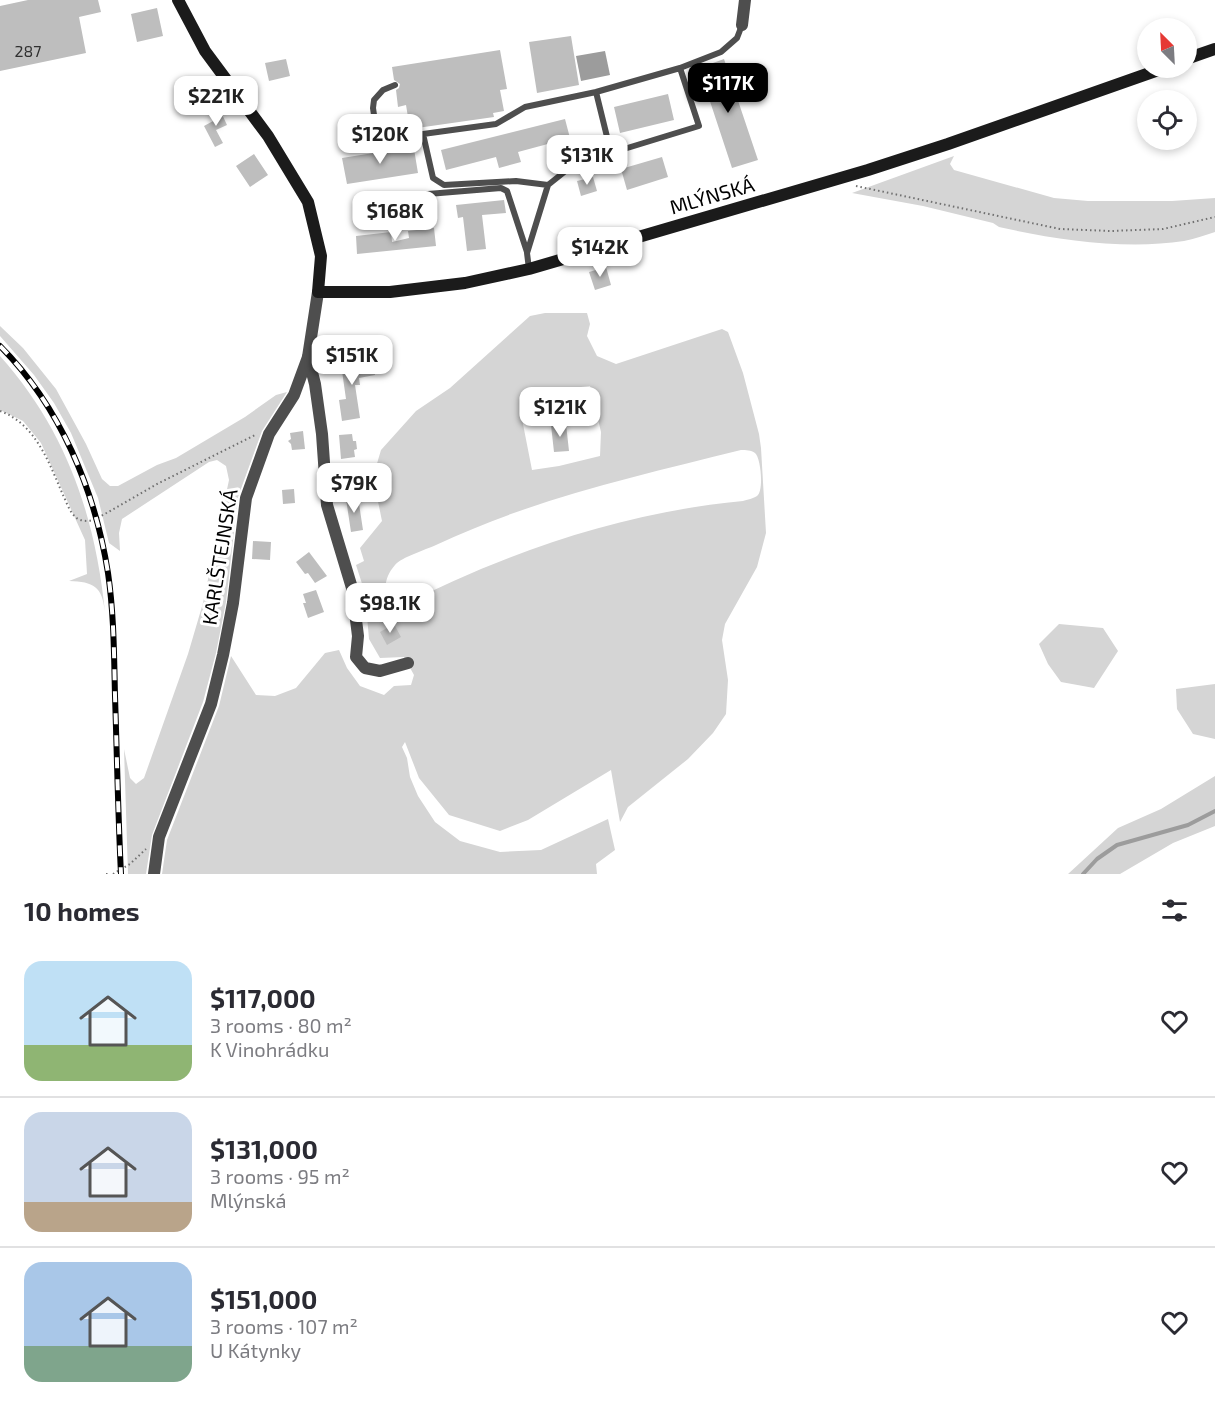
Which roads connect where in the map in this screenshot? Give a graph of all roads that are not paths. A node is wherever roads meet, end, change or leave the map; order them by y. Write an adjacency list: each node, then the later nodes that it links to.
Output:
1 (178, 0): 16 (main road, KARLŠTEJNSKÁ)
2 (745, 0): 3 (street)
3 (742, 25): 6 (lane)
4 (1215, 49): 5 (main road)
5 (1197, 55)
6 (680, 68): 9 (lane); 11 (lane)
7 (1137, 78): 15 (main road, MLÝNSKÁ)
8 (395, 85): 10 (lane)
9 (596, 92): 10 (lane); 11 (lane)
10 (423, 134): 12 (lane)
11 (611, 153): 12 (lane)
12 (548, 185): 14 (lane)
13 (428, 194): 14 (lane)
14 (527, 253): 15 (lane)
15 (529, 269): 16 (main road, MLÝNSKÁ)
16 (318, 292): 17 (street, KARLŠTEJNSKÁ)
17 (308, 357): 18 (street); 19 (street, KARLŠTEJNSKÁ)
18 (408, 663)
19 (154, 874)

